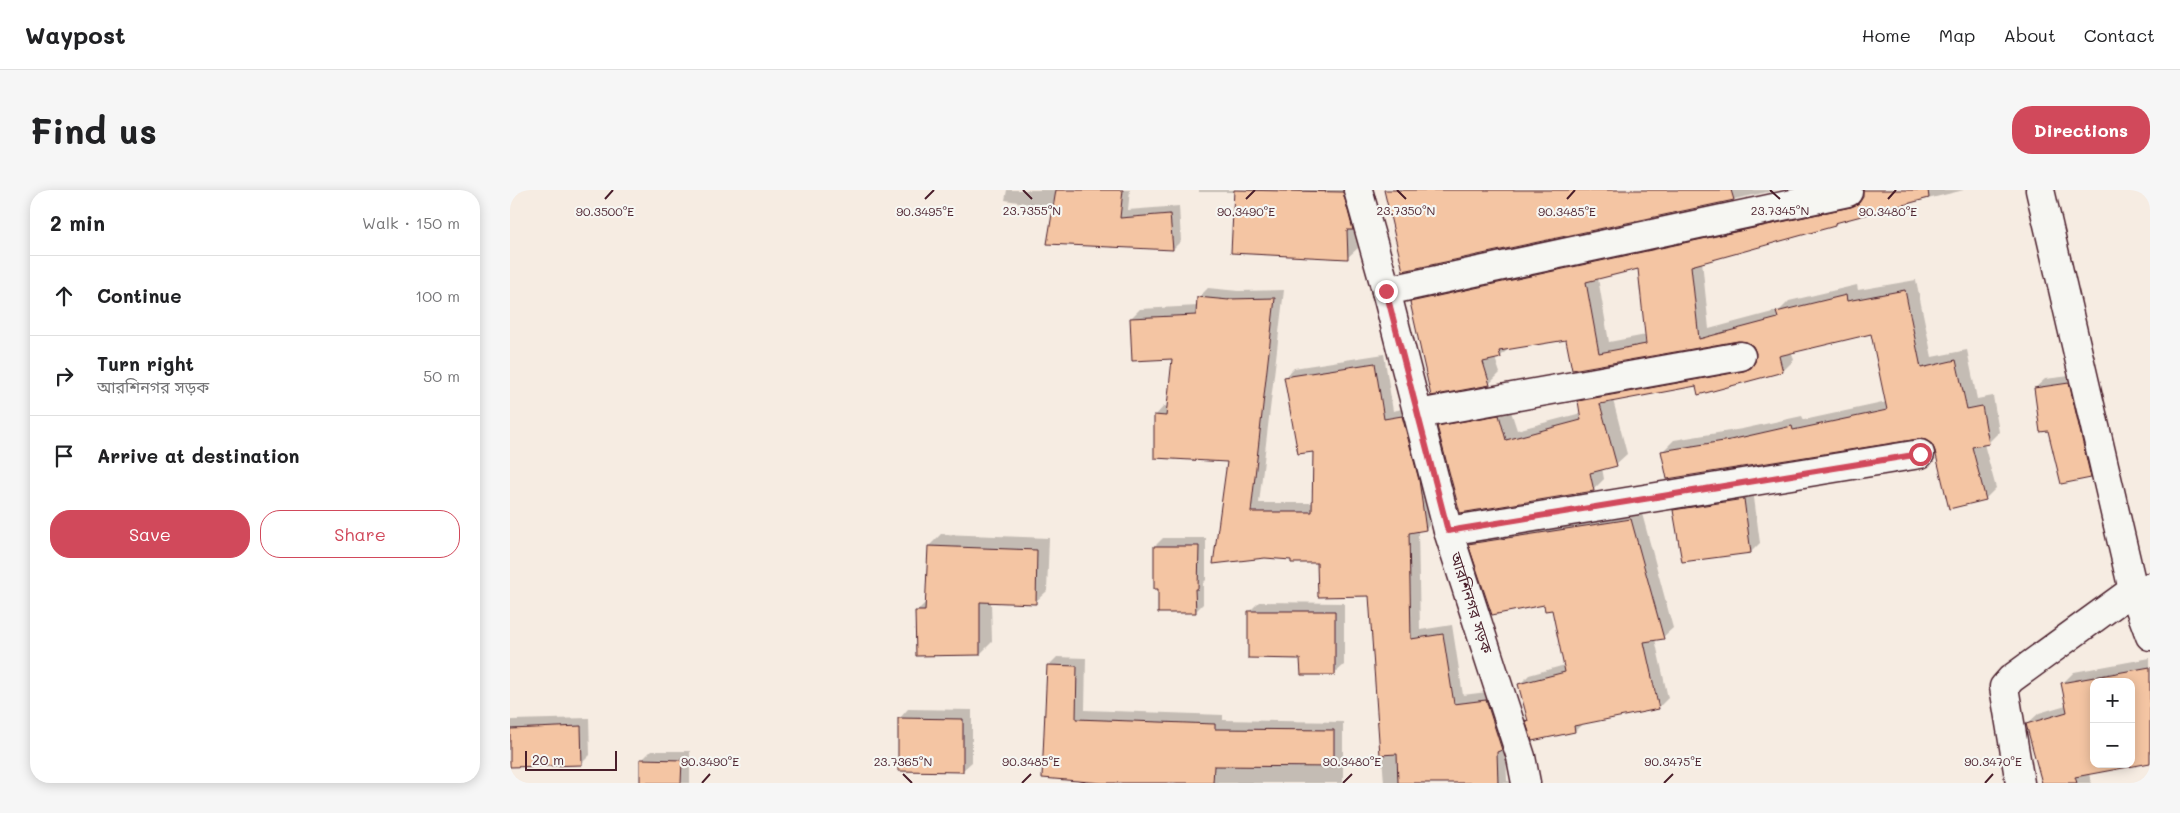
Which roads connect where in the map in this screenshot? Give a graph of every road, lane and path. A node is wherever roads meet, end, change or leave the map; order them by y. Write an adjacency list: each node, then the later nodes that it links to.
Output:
1 (1358, 190): 4 (street, আরশিনগর সড়ক)
2 (2040, 190): 9 (street)
3 (1848, 192): 4 (street)
4 (1386, 291): 6 (street, আরশিনগর সড়ক)
5 (1741, 356): 6 (street)
6 (1418, 414): 8 (street, আরশিনগর সড়ক)
7 (1920, 454): 8 (street)
8 (1448, 531): 11 (street, আরশিনগর সড়ক)
9 (2142, 588): 10 (street); 12 (street)
10 (2150, 636)
11 (1526, 783)
12 (2020, 783)

